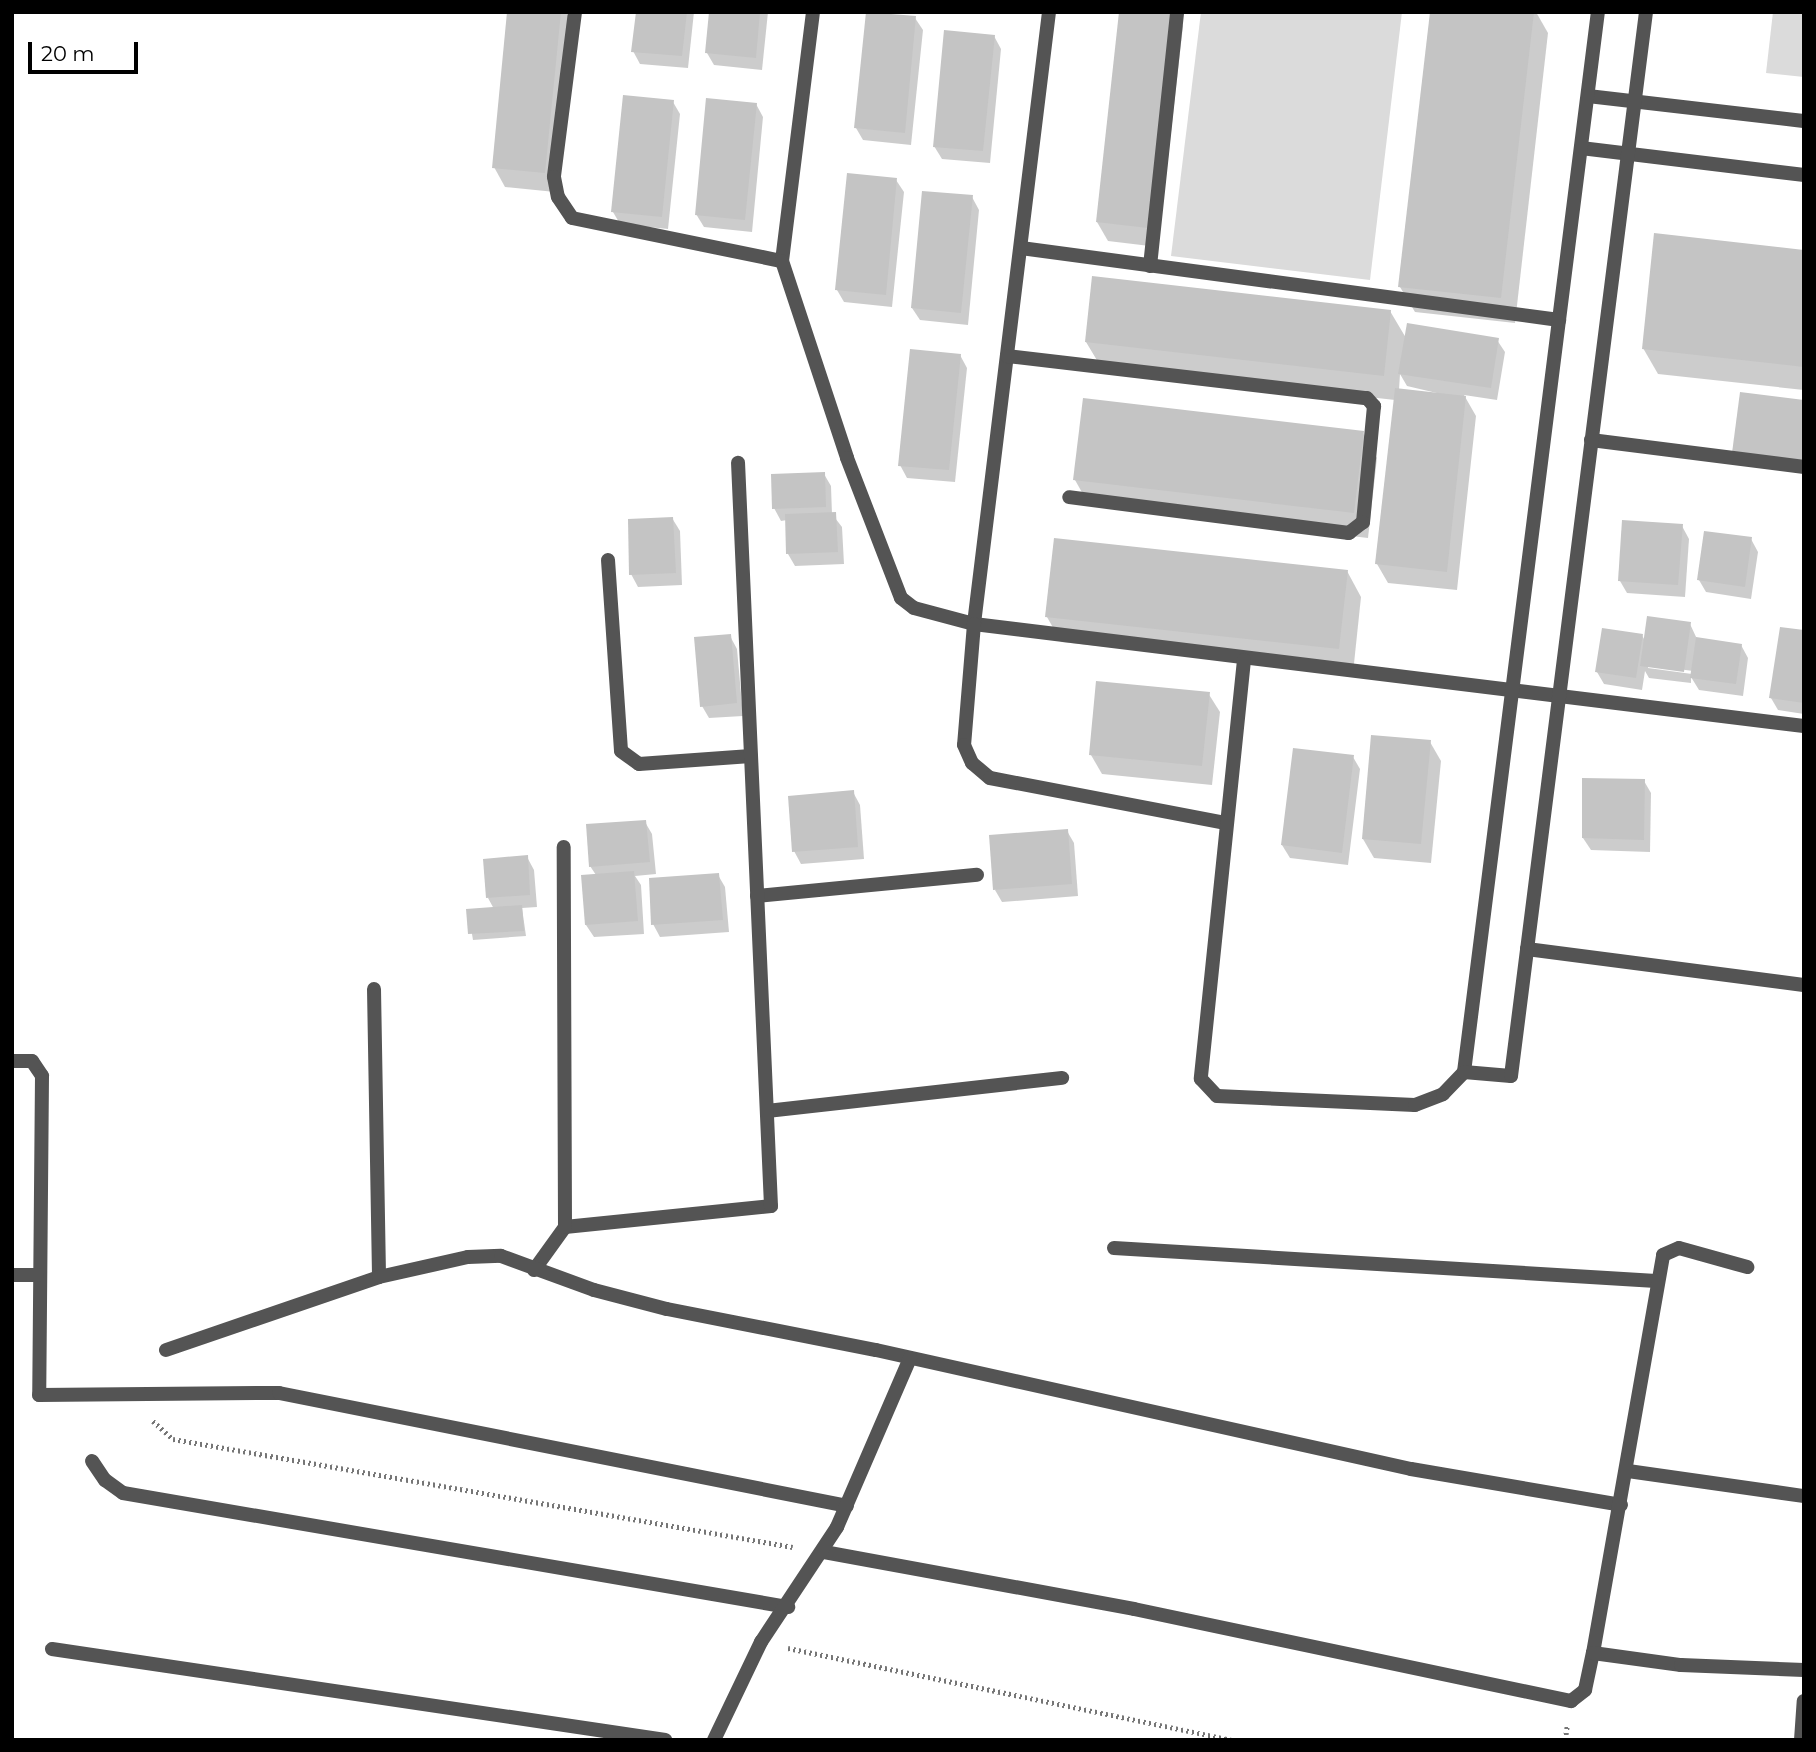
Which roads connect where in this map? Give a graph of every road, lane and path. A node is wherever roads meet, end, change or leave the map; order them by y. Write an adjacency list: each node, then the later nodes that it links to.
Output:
1 (575, 12): 14 (street)
2 (813, 12): 14 (street)
3 (1049, 12): 13 (street)
4 (1177, 12): 15 (street)
5 (1598, 12): 7 (street)
6 (1646, 12): 8 (street)
7 (1588, 96): 8 (street); 10 (street)
8 (1635, 101): 9 (street); 11 (street)
9 (1804, 121)
10 (1581, 148): 11 (street); 16 (street)
11 (1628, 154): 12 (street); 18 (street)
12 (1804, 175)
13 (1021, 248): 15 (street); 17 (street)
14 (782, 261): 23 (street)
15 (1150, 265): 16 (street)
16 (1559, 320): 25 (street)
17 (1007, 356): 21 (street); 23 (street)
18 (1591, 440): 20 (street); 26 (street)
19 (738, 463): 28 (street)
20 (1804, 467)
21 (1069, 497)
22 (608, 560): 28 (street)
23 (974, 624): 24 (street); 29 (street)
24 (1244, 660): 25 (street); 29 (street)
25 (1512, 690): 26 (street); 37 (street)
26 (1559, 696): 27 (street); 33 (street)
27 (1804, 726)
28 (751, 756): 32 (street)
29 (1225, 823): 37 (street)
30 (564, 847): 40 (street)
31 (977, 875): 32 (street)
32 (757, 895): 39 (street)
33 (1528, 949): 34 (street); 37 (street)
34 (1804, 985)
35 (374, 989): 46 (street)
36 (12, 1060): 45 (street)
37 (1464, 1072)
38 (1062, 1078): 39 (street)
39 (767, 1111): 40 (street)
40 (565, 1227): 43 (street)
41 (1114, 1248): 47 (street)
42 (1746, 1267): 47 (street)
43 (534, 1270): 46 (street); 49 (street)
44 (12, 1275): 45 (street)
45 (37, 1275): 50 (street)
46 (379, 1277): 48 (street)
47 (1656, 1281): 52 (street)
48 (166, 1350)
49 (910, 1358): 54 (street); 55 (street)
50 (127, 1396): 55 (street); 56 (path)
51 (92, 1461): 57 (street)
52 (1628, 1471): 53 (street); 54 (street)
53 (1804, 1496)
54 (1622, 1505): 60 (street)
55 (847, 1506): 56 (street)
56 (824, 1552): 57 (street); 60 (street)
57 (788, 1607): 58 (street)
58 (761, 1642): 64 (street); 65 (path)
59 (52, 1649): 63 (street)
60 (1593, 1653): 61 (street)
61 (1804, 1670)
62 (1804, 1701): 66 (street)
63 (665, 1740)
64 (714, 1740)
65 (1233, 1740)
66 (1801, 1740)

